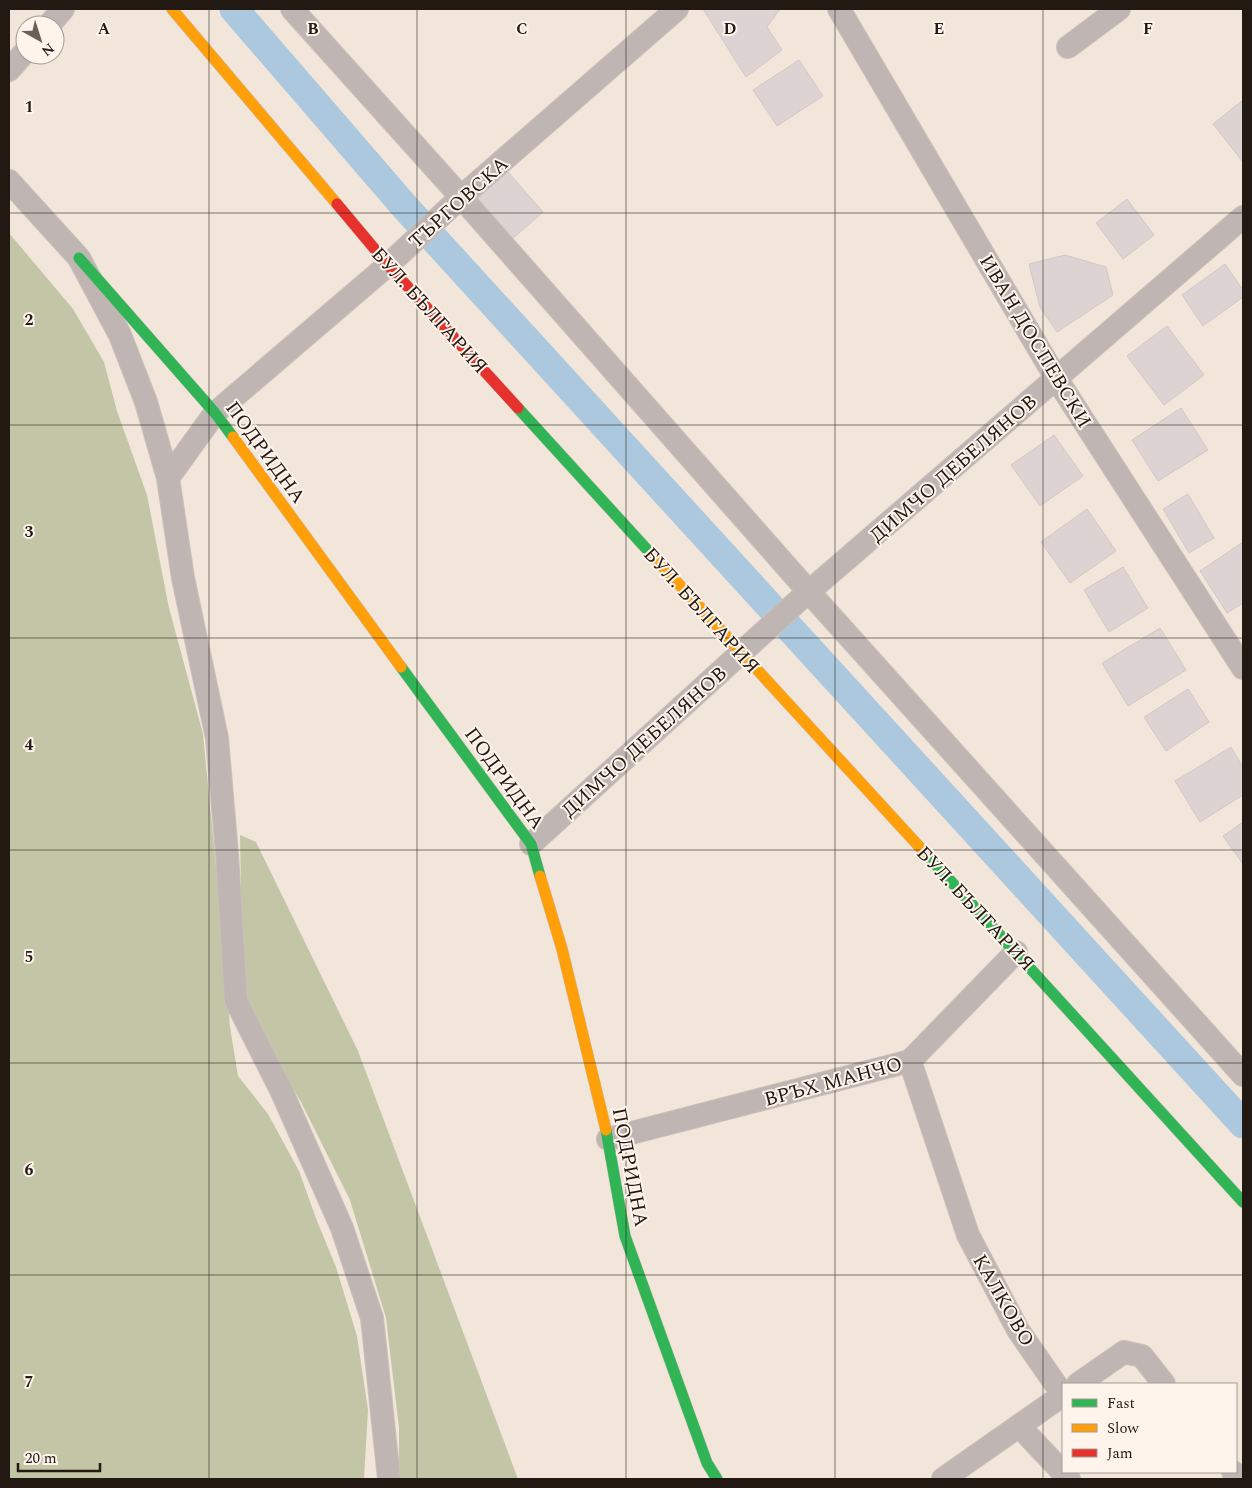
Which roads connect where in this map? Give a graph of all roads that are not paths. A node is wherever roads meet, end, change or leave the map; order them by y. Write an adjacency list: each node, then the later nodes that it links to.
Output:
1 (172, 9): 11 (street, БУЛ. БЪЛГАРИЯ)
2 (292, 9): 8 (street)
3 (677, 9): 8 (street, ТЪРГОВСКА)
4 (839, 9): 12 (street, ИВАН ДОСПЕВСКИ)
5 (1119, 9): 6 (street)
6 (1068, 47)
7 (9, 180): 10 (street)
8 (454, 204): 11 (street, ТЪРГОВСКА); 15 (street)
9 (1243, 217): 12 (street, ДИМЧО ДЕБЕЛЯНОВ)
10 (79, 258): 13 (street, ПОДРИДНА); 14 (street)
11 (388, 265): 13 (street, ТЪРГОВСКА); 16 (street, БУЛ. БЪЛГАРИЯ)
12 (1056, 378): 15 (street, ДИМЧО ДЕБЕЛЯНОВ); 17 (street, ИВАН ДОСПЕВСКИ)
13 (214, 412): 14 (street, ТЪРГОВСКА); 18 (street, ПОДРИДНА)
14 (168, 478): 30 (street)
15 (803, 597): 16 (street, ДИМЧО ДЕБЕЛЯНОВ); 21 (street)
16 (749, 646): 18 (street, ДИМЧО ДЕБЕЛЯНОВ); 19 (street, БУЛ. БЪЛГАРИЯ)
17 (1243, 668)
18 (531, 844): 22 (street, ПОДРИДНА)
19 (1016, 952): 20 (street, ВРЪХ МАНЧО); 23 (street, БУЛ. БЪЛГАРИЯ)
20 (910, 1061): 22 (street, ВРЪХ МАНЧО); 26 (street, КАЛКОВО)
21 (1243, 1075)
22 (608, 1139): 31 (street, ПОДРИДНА)
23 (1243, 1202)
24 (1079, 1383): 25 (street)
25 (1163, 1383)
26 (1062, 1394)
27 (1062, 1396): 28 (street, КАЛКОВО)
28 (1019, 1426): 29 (street); 32 (street, КАЛКОВО)
29 (1062, 1472)
30 (389, 1479)
31 (717, 1479)
32 (943, 1479)

